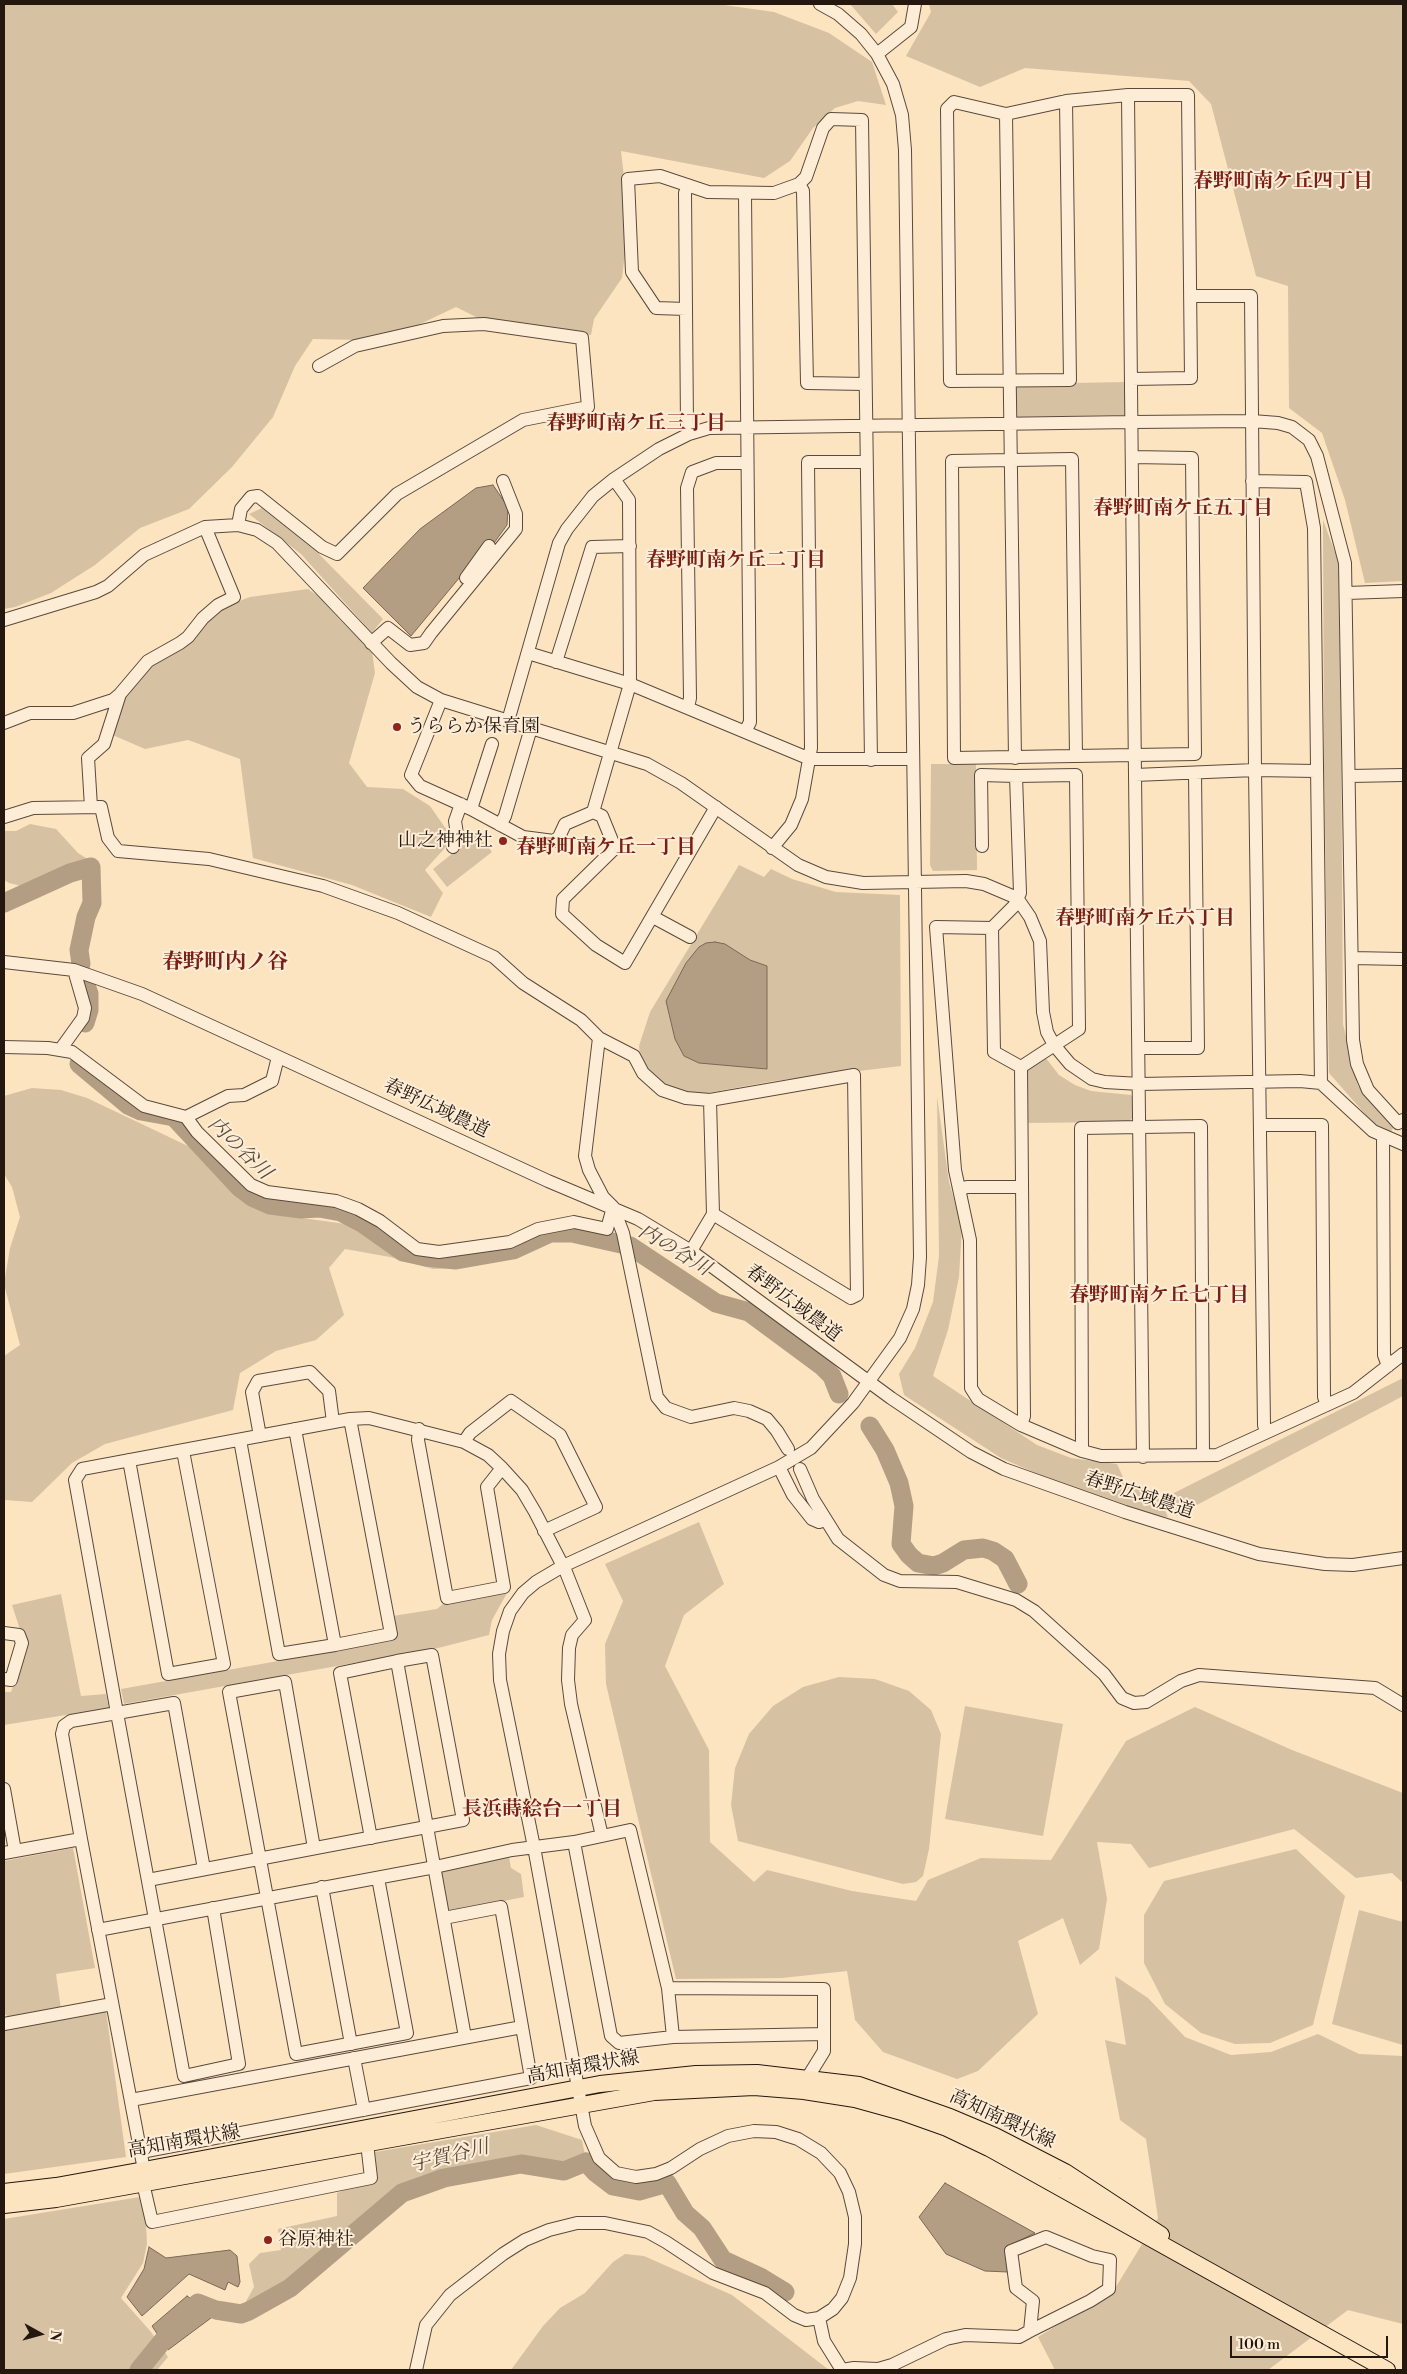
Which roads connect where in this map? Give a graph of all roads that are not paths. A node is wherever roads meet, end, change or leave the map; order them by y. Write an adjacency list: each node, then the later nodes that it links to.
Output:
1 (820, 4): 3 (street)
2 (915, 4): 3 (street)
3 (878, 54): 20 (street)
4 (1128, 95): 5 (street); 10 (street); 13 (street)
5 (1066, 101): 6 (street); 14 (street)
6 (1006, 114): 14 (street); 14 (street)
7 (798, 184): 9 (street); 15 (street); 15 (street)
8 (688, 185): 9 (street); 11 (street); 11 (street)
9 (744, 194): 21 (street)
10 (1190, 296): 13 (street); 16 (street)
11 (686, 308): 22 (street)
12 (319, 366): 30 (street)
13 (1131, 379): 17 (street)
14 (1011, 381): 18 (street)
15 (865, 384): 19 (street)
16 (1252, 421): 17 (street); 29 (street); 35 (street)
17 (1132, 422): 18 (street); 23 (street)
18 (1012, 425): 20 (street); 24 (street)
19 (866, 426): 20 (street); 21 (street); 25 (street)
20 (909, 426): 55 (street)
21 (748, 428): 22 (street); 26 (street)
22 (689, 434): 27 (street)
23 (1132, 457): 51 (street); 51 (street)
24 (1012, 461): 52 (street); 53 (street); 53 (street)
25 (866, 462): 54 (street); 56 (street)
26 (747, 463): 44 (street); 48 (street)
27 (614, 479): 33 (street); 39 (street)
28 (503, 481): 37 (street)
29 (1252, 481): 57 (street); 58 (street)
30 (238, 525): 31 (street); 38 (street)
31 (205, 526): 36 (street); 42 (street)
32 (489, 546): 37 (street)
33 (630, 546): 40 (street); 41 (street)
34 (1403, 592): 35 (street)
35 (1346, 593): 63 (street)
36 (4, 620)
37 (431, 634): 38 (street)
38 (371, 643): 43 (street)
39 (528, 653): 40 (street); 45 (street)
40 (556, 662): 41 (street)
41 (630, 684): 44 (street); 50 (street)
42 (120, 694): 46 (street); 64 (street)
43 (441, 700): 45 (street); 65 (street)
44 (688, 708): 48 (street)
45 (508, 721): 47 (street)
46 (4, 723)
47 (531, 728): 50 (street); 69 (street)
48 (746, 732): 54 (street)
49 (492, 744): 65 (street)
50 (610, 751): 66 (street); 67 (street)
51 (1135, 755): 52 (street); 60 (street)
52 (1076, 756): 53 (street)
53 (1015, 758)
54 (810, 759): 56 (street); 72 (street)
55 (912, 759): 56 (street); 73 (street)
56 (871, 760)
57 (1255, 770): 58 (street); 59 (street); 89 (street)
58 (1316, 771): 91 (street)
59 (1195, 773): 60 (street); 85 (street)
60 (1135, 775): 85 (street)
61 (1403, 775): 63 (street)
62 (1016, 776): 70 (street); 74 (street); 83 (street)
63 (1350, 776): 78 (street)
64 (91, 807): 68 (street); 82 (street)
65 (466, 807): 69 (street); 71 (street)
66 (716, 807): 72 (street); 75 (street)
67 (593, 812): 69 (street); 75 (street)
68 (4, 817)
69 (500, 825)
70 (982, 846)
71 (453, 847)
72 (772, 848): 73 (street)
73 (915, 882): 74 (street); 106 (street)
74 (1017, 898): 76 (street); 83 (street)
75 (653, 917): 77 (street)
76 (992, 928): 88 (street); 100 (street)
77 (690, 937)
78 (1352, 958): 79 (street); 94 (street)
79 (1403, 958)
80 (4, 962): 81 (street, 春野広域農道)
81 (74, 970): 86 (street); 87 (street, 春野広域農道)
82 (599, 1038): 92 (street); 101 (street)
83 (1054, 1045): 88 (street); 90 (street)
84 (4, 1047): 86 (street)
85 (1140, 1048): 90 (street)
86 (66, 1051): 93 (street)
87 (278, 1056): 93 (street); 101 (street, 春野広域農道)
88 (1021, 1067): 99 (street)
89 (1260, 1082): 90 (street); 91 (street); 95 (street)
90 (1140, 1084): 96 (street)
91 (1321, 1084): 97 (street)
92 (710, 1100): 102 (street); 102 (street)
93 (186, 1117): 101 (street)
94 (1403, 1120)
95 (1261, 1125): 107 (street); 113 (street)
96 (1140, 1126): 119 (street); 120 (street); 121 (street)
97 (1383, 1136): 98 (street); 105 (street)
98 (1403, 1144)
99 (1021, 1187): 100 (street); 110 (street)
100 (960, 1189): 110 (street)
101 (613, 1207): 103 (street, 春野広域農道); 117 (street)
102 (713, 1214): 103 (street)
103 (691, 1251): 106 (street, 春野広域農道)
104 (1403, 1354): 105 (street)
105 (1388, 1366): 107 (street)
106 (868, 1382): 123 (street); 128 (street, 春野広域農道)
107 (1327, 1405): 113 (street)
108 (350, 1419): 109 (street); 112 (street); 131 (street)
109 (334, 1422): 111 (street); 114 (street)
110 (1021, 1425): 119 (street)
111 (295, 1429): 114 (street); 131 (street)
112 (418, 1429): 116 (street); 124 (street)
113 (1266, 1432): 120 (street)
114 (260, 1436): 115 (street)
115 (240, 1440): 118 (street); 131 (street)
116 (464, 1442): 124 (street); 127 (street)
117 (788, 1449)
118 (183, 1451): 122 (street); 122 (street)
119 (1082, 1451): 121 (street)
120 (1203, 1456): 121 (street)
121 (1144, 1457)
122 (129, 1460): 135 (street)
123 (779, 1467): 126 (street); 129 (street)
124 (502, 1468): 127 (street)
125 (800, 1469): 126 (street)
126 (825, 1520): 134 (street)
127 (544, 1531): 129 (street)
128 (1403, 1558)
129 (562, 1566): 138 (street); 142 (street)
130 (4, 1633): 133 (street)
131 (335, 1645)
132 (397, 1661): 137 (street); 137 (street); 139 (street)
133 (4, 1679)
134 (1403, 1705)
135 (117, 1713): 140 (street); 147 (street); 149 (street)
136 (4, 1789): 144 (street)
137 (428, 1828): 139 (street); 146 (street)
138 (602, 1836): 141 (street); 156 (street)
139 (371, 1838): 143 (street)
140 (81, 1839): 144 (street); 155 (street)
141 (574, 1842): 142 (street); 162 (street)
142 (534, 1846): 146 (street); 166 (street)
143 (314, 1848): 145 (street); 145 (street)
144 (9, 1852)
145 (260, 1860): 147 (street); 151 (street)
146 (435, 1867): 148 (street); 153 (street)
147 (204, 1869): 149 (street)
148 (378, 1878): 150 (street); 163 (street)
149 (148, 1880): 154 (street)
150 (322, 1888): 151 (street); 163 (street)
151 (266, 1898): 152 (street); 163 (street)
152 (213, 1908): 154 (street); 154 (street)
153 (444, 1918): 159 (street); 161 (street)
154 (155, 1919): 155 (street)
155 (98, 1930): 157 (street)
156 (668, 1988): 160 (street); 162 (street)
157 (112, 2004): 158 (street); 167 (street)
158 (4, 2024)
159 (522, 2027): 161 (street); 169 (street)
160 (824, 2034): 162 (street); 165 (street)
161 (465, 2037): 164 (street)
162 (673, 2037)
163 (351, 2044)
164 (354, 2058): 167 (street); 169 (street)
165 (808, 2077): 166 (main road, 高知南環状線); 175 (main road, 高知南環状線)
166 (578, 2088): 168 (street); 172 (main road, 高知南環状線)
167 (131, 2100): 171 (street)
168 (581, 2104): 170 (main road, 高知南環状線); 175 (main road, 高知南環状線); 176 (street)
169 (364, 2110): 171 (street)
170 (367, 2143): 172 (main road, 高知南環状線); 172 (street)
171 (140, 2152): 172 (street)
172 (144, 2177): 173 (main road, 高知南環状線); 174 (main road, 高知南環状線)
173 (4, 2192)
174 (4, 2205)
175 (1139, 2227): 179 (main road)
176 (819, 2318): 177 (street); 178 (street)
177 (1030, 2331): 177 (street)
178 (416, 2370)
179 (1387, 2370)

